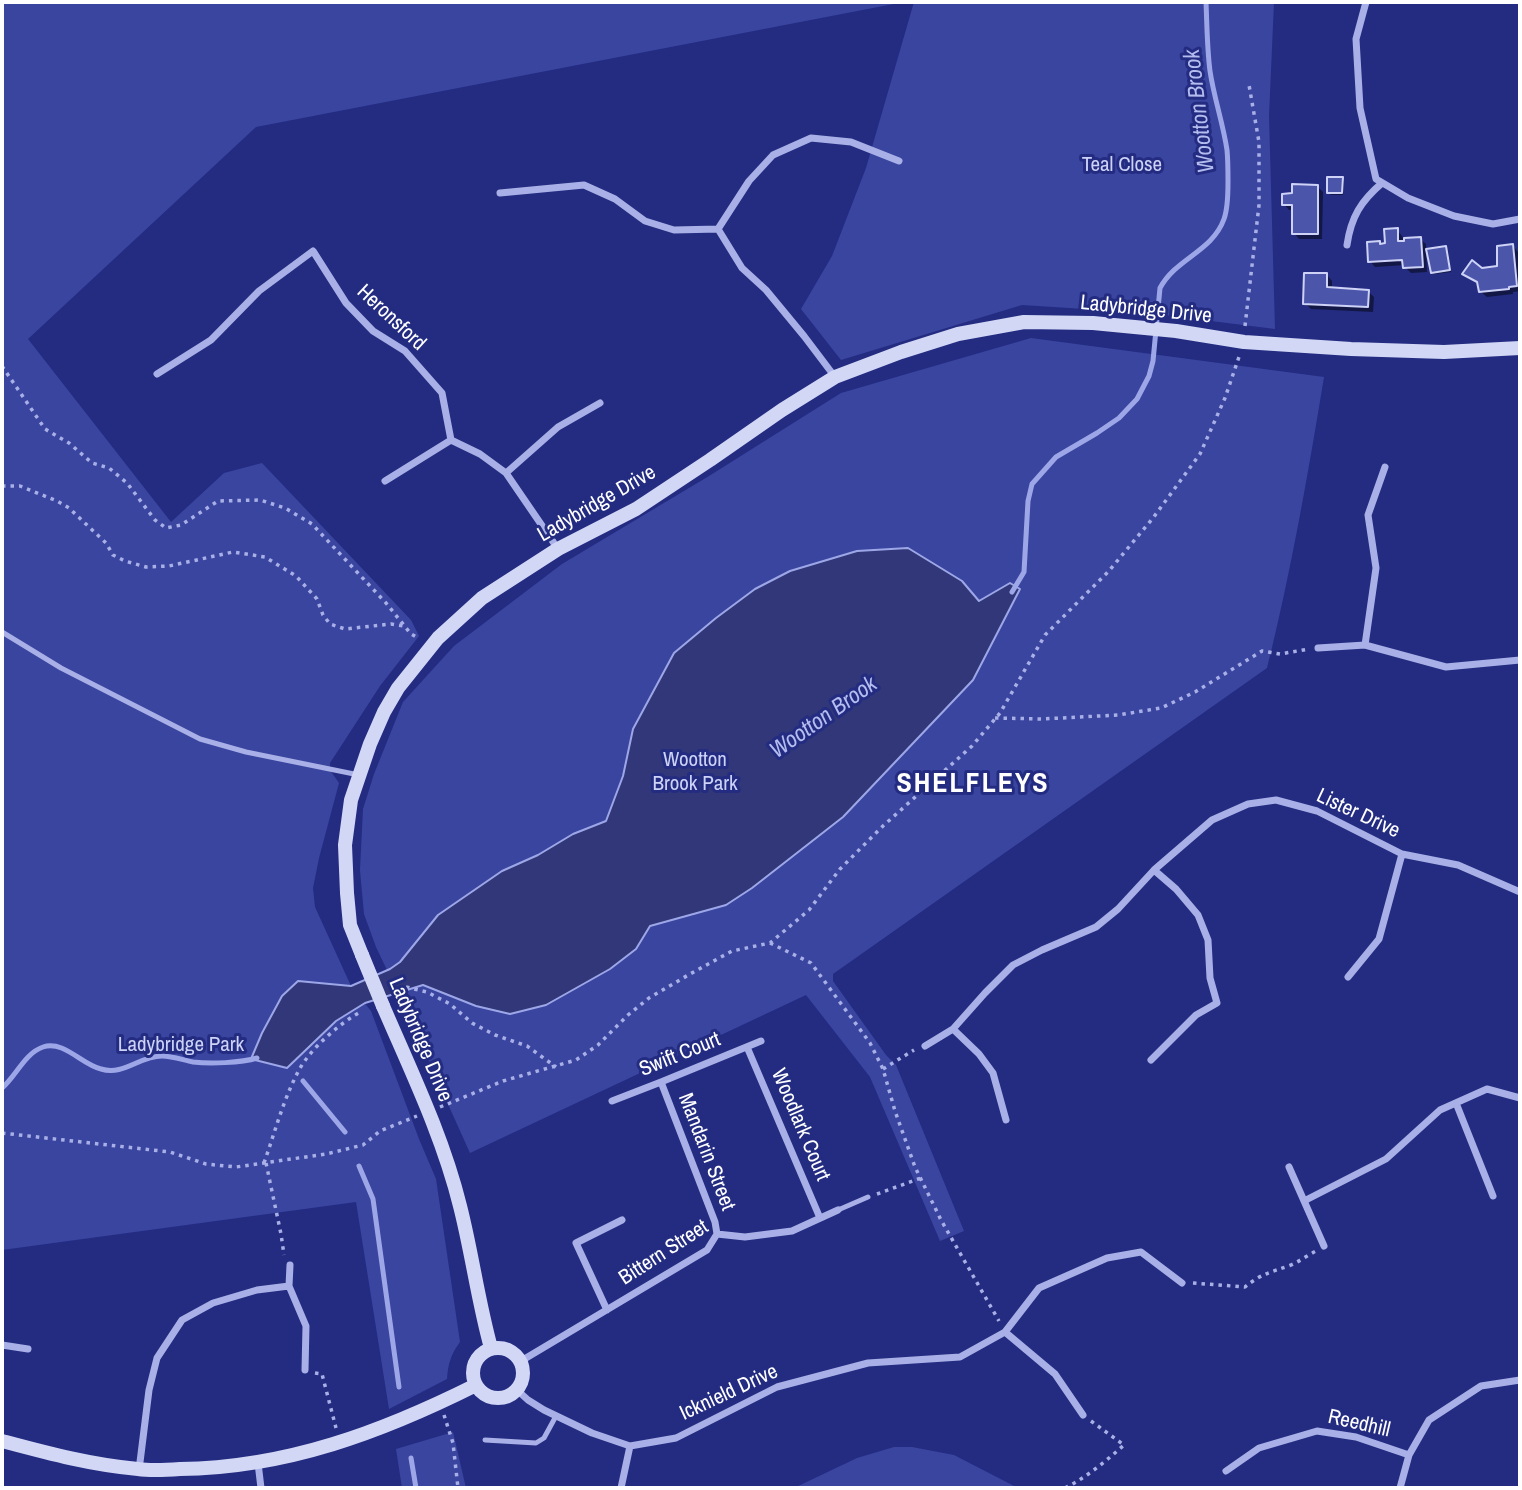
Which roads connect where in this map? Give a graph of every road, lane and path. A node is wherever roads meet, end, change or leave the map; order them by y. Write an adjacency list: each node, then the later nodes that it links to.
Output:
1 (1366, 2): 4 (street)
2 (1249, 85): 9 (path)
3 (899, 161): 7 (street)
4 (1382, 183): 6 (street); 8 (street)
5 (500, 193): 7 (street)
6 (1520, 219)
7 (718, 229): 13 (street)
8 (1347, 245)
9 (1244, 342): 10 (street, Ladybridge Drive); 13 (street, Ladybridge Drive); 27 (path)
10 (1520, 348)
11 (2, 366): 21 (path)
12 (157, 374): 15 (street, Heronsford)
13 (835, 377): 20 (street, Ladybridge Drive)
14 (600, 403): 17 (street)
15 (451, 440): 17 (street); 18 (street)
16 (1385, 467): 23 (street)
17 (506, 473): 20 (street)
18 (385, 481)
19 (2, 486): 21 (path)
20 (558, 550): 24 (street, Ladybridge Drive)
21 (406, 627): 24 (path)
22 (2, 632): 28 (lane)
23 (1365, 645): 25 (street); 26 (street)
24 (432, 646): 28 (street, Ladybridge Drive)
25 (1318, 648): 27 (path)
26 (1520, 660)
27 (995, 718): 32 (path)
28 (359, 775): 47 (street, Ladybridge Drive, bridge)
29 (1402, 854): 30 (street, Lister Drive); 31 (street, Lister Drive); 33 (street, Lister Drive)
30 (1154, 870): 36 (street, Lister Drive); 40 (street)
31 (1520, 892)
32 (770, 943): 41 (path); 42 (path)
33 (1348, 977)
34 (406, 987): 41 (path)
35 (362, 1011): 50 (path)
36 (953, 1029): 38 (street, Lister Drive); 48 (street)
37 (761, 1041): 39 (street, Swift Court)
38 (925, 1046): 42 (path)
39 (747, 1047): 43 (street, Swift Court); 57 (street, Woodlark Court)
40 (1152, 1059)
41 (556, 1067): 47 (path)
42 (883, 1069): 52 (path)
43 (661, 1082): 45 (street, Swift Court); 59 (street, Mandarin Street)
44 (1520, 1098): 46 (street)
45 (612, 1101)
46 (1457, 1103): 53 (street); 55 (street)
47 (428, 1112): 50 (path); 67 (street, Ladybridge Drive)
48 (1006, 1120)
49 (2, 1133): 50 (path)
50 (265, 1163): 61 (path)
51 (1289, 1167): 55 (street)
52 (921, 1178): 54 (path); 65 (path)
53 (1493, 1196)
54 (868, 1197): 56 (lane)
55 (1304, 1201): 60 (street)
56 (838, 1210): 57 (street, Bittern Street)
57 (820, 1218): 59 (street, Bittern Street)
58 (622, 1220): 64 (street)
59 (717, 1234): 64 (street, Bittern Street)
60 (1324, 1246): 62 (path)
61 (290, 1265): 63 (street)
62 (1182, 1283): 65 (street, Icknield Drive)
63 (289, 1286): 70 (street); 83 (street)
64 (607, 1310): 69 (street, Bittern Street)
65 (1005, 1332): 75 (street); 80 (street, Icknield Drive)
66 (2, 1345): 68 (street)
67 (491, 1348): 69 (street); 72 (street)
68 (28, 1349)
69 (521, 1360): 73 (street)
70 (305, 1370): 79 (path)
71 (1520, 1380): 81 (street, Reedhill)
72 (476, 1385): 73 (street); 74 (street)
73 (517, 1390): 76 (street, Icknield Drive)
74 (441, 1403): 79 (street); 86 (path)
75 (1083, 1415): 88 (path)
76 (556, 1416): 77 (lane); 80 (street, Icknield Drive)
77 (485, 1440)
78 (2, 1441): 83 (street)
79 (340, 1443): 82 (street)
80 (630, 1446): 87 (street)
81 (1409, 1455): 84 (street, Reedhill); 89 (street, Reedhill)
82 (258, 1463): 83 (street); 85 (street)
83 (139, 1470)
84 (1226, 1471)
85 (261, 1488)
86 (458, 1488)
87 (621, 1488)
88 (1065, 1488)
89 (1400, 1488)

